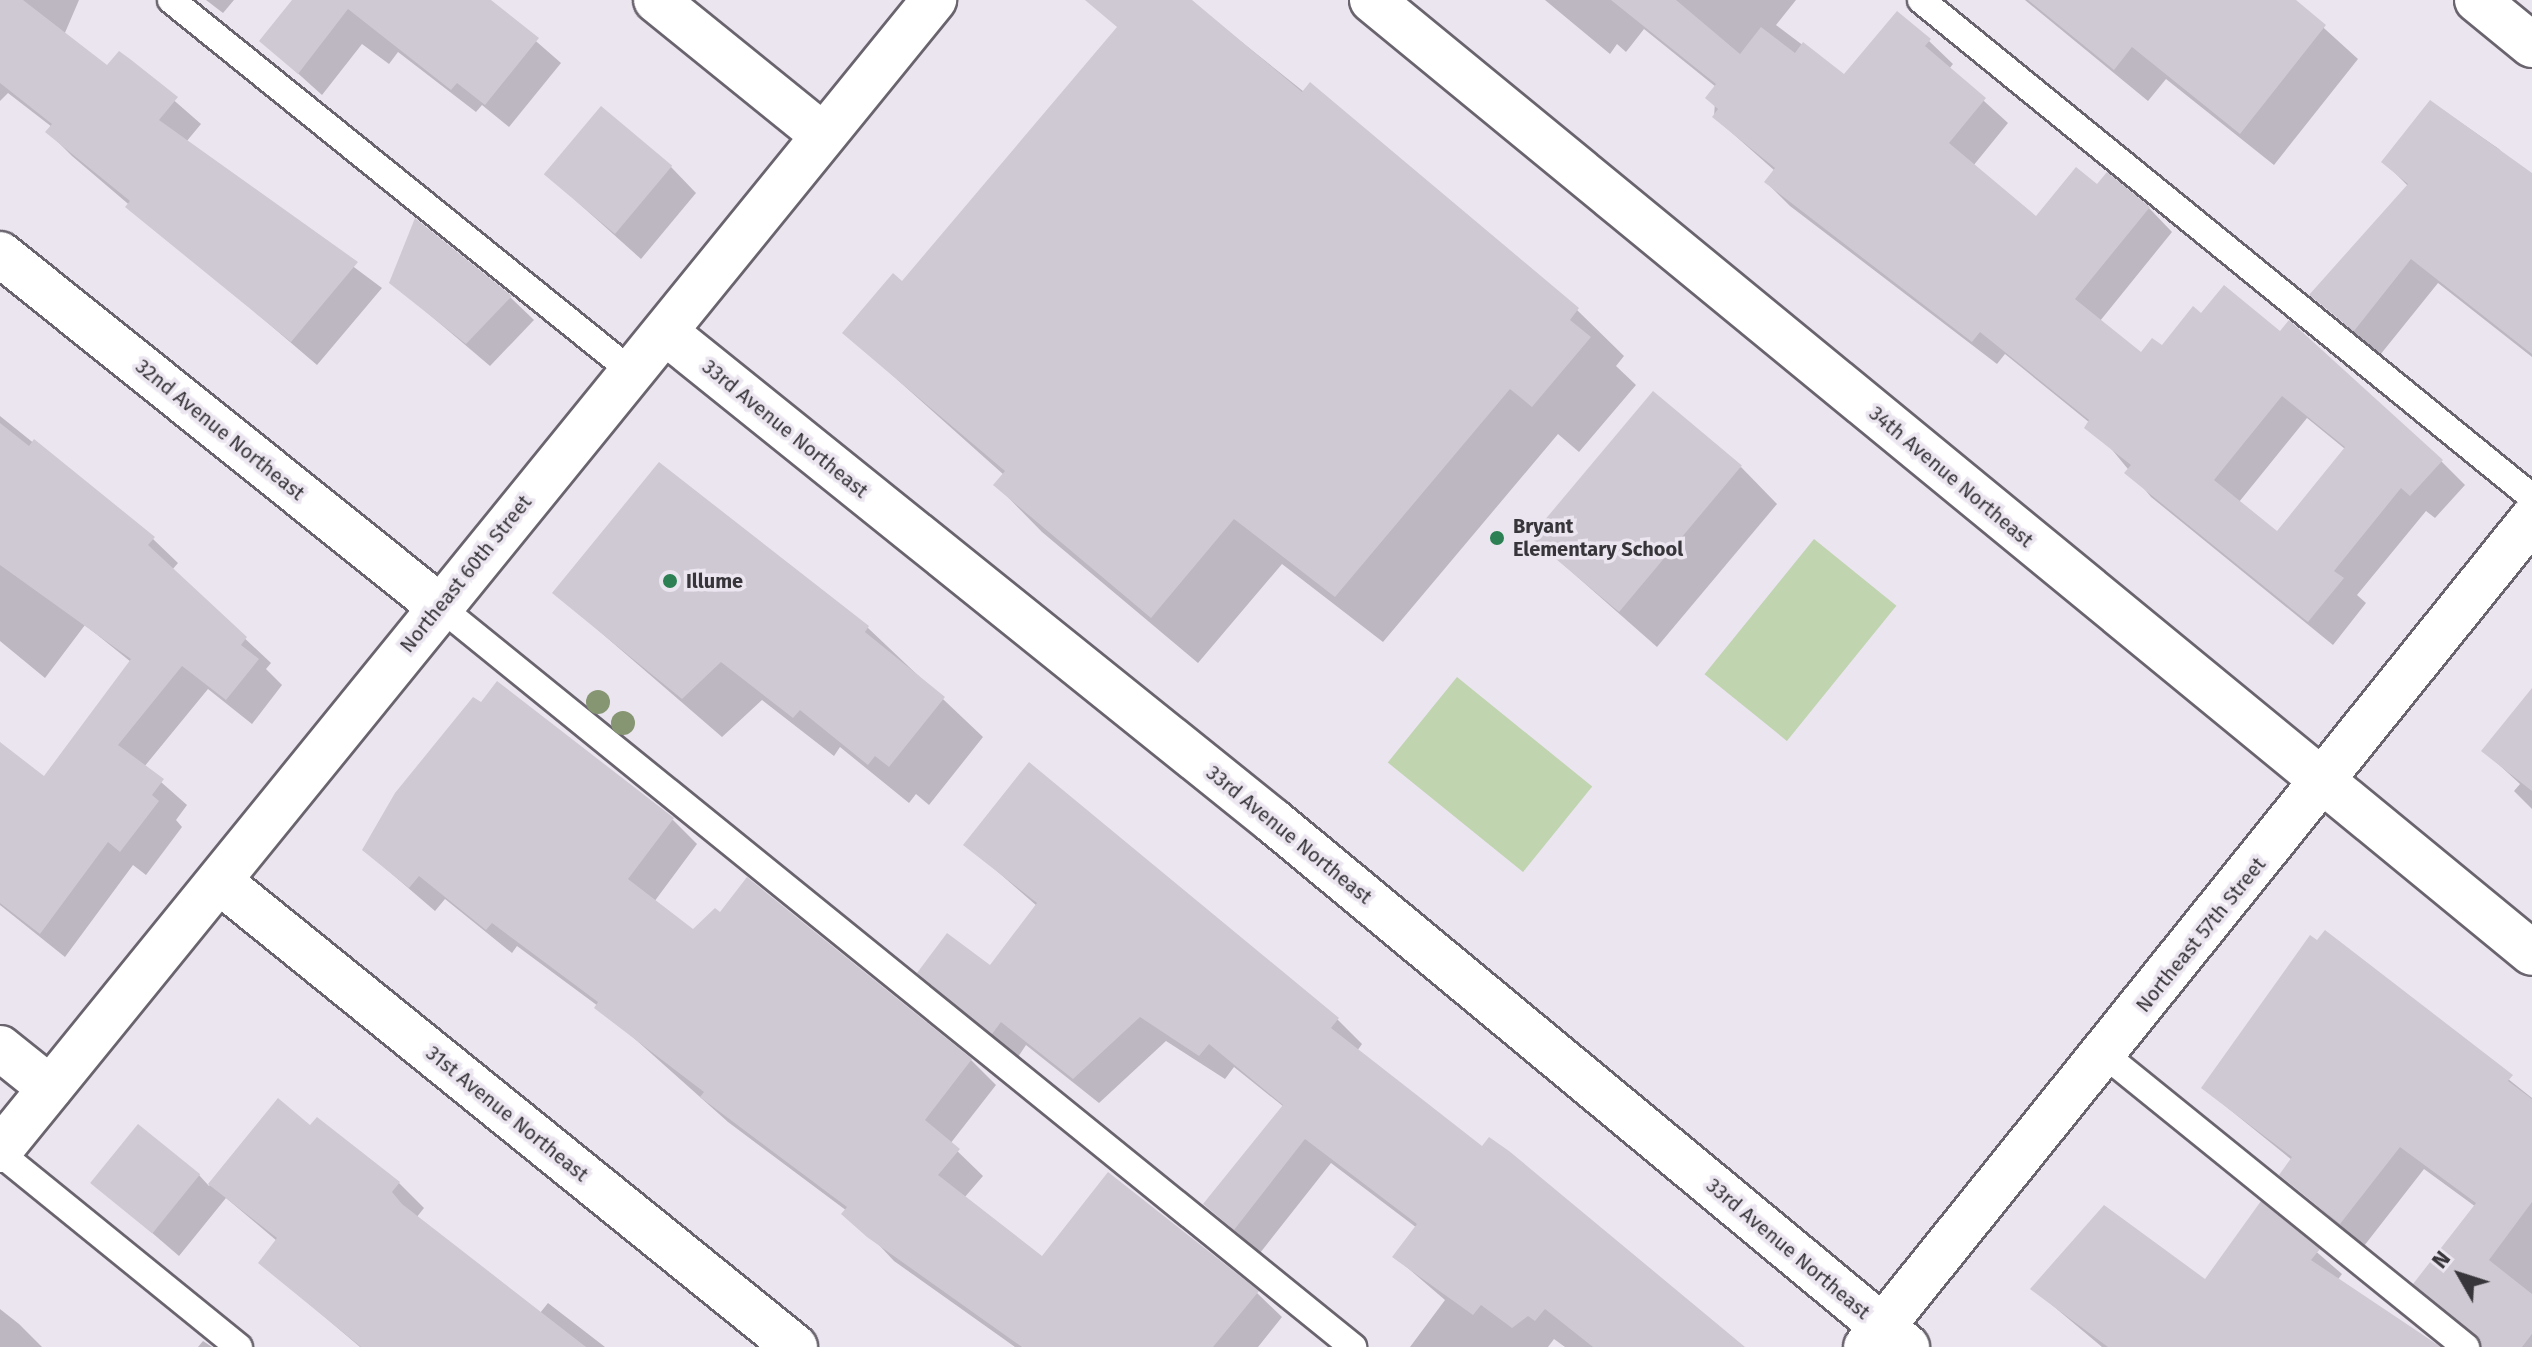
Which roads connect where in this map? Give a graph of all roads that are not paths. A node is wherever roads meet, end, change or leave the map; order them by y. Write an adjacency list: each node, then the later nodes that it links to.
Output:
1 (171, 0): 11 (lane)
2 (656, 0): 8 (street)
3 (934, 0): 8 (street, Northeast 60th Street)
4 (1372, 0): 15 (street, 34th Avenue Northeast)
5 (1921, 0): 12 (lane)
6 (2477, 0): 7 (street)
7 (2532, 45)
8 (823, 135): 10 (street, Northeast 60th Street)
9 (0, 254): 14 (street, 32nd Avenue Northeast)
10 (665, 332): 11 (street, Northeast 60th Street); 22 (street, 33rd Avenue Northeast)
11 (632, 372): 14 (street, Northeast 60th Street)
12 (2532, 497)
13 (2532, 519): 15 (street, Northeast 57th Street)
14 (439, 606): 16 (street, Northeast 60th Street); 25 (lane)
15 (2324, 786): 17 (street, 34th Avenue Northeast); 19 (street, Northeast 57th Street)
16 (219, 881): 20 (street, Northeast 60th Street); 24 (street, 31st Avenue Northeast)
17 (2532, 953)
18 (0, 1048): 20 (street)
19 (2104, 1054): 22 (street, Northeast 57th Street); 26 (lane)
20 (50, 1088): 21 (street, Northeast 60th Street)
21 (0, 1152): 23 (lane)
22 (1885, 1340)
23 (239, 1347)
24 (795, 1347)
25 (1353, 1347)
26 (2466, 1347)

